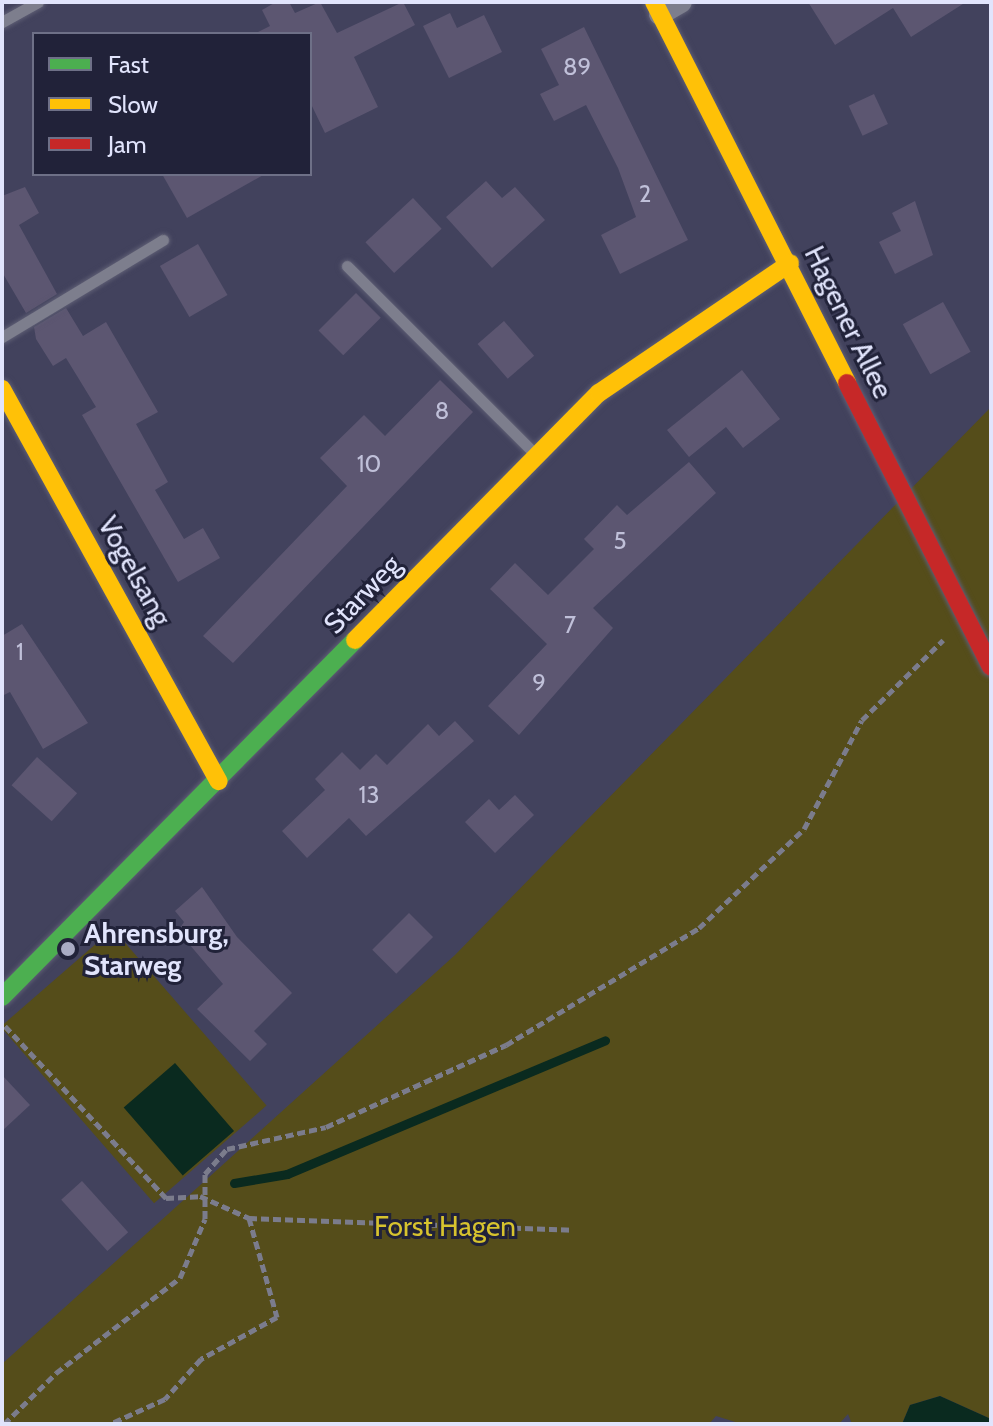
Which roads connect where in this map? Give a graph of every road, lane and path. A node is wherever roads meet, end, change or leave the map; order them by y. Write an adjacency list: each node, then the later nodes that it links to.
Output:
1 (38, 2): 4 (lane)
2 (681, 2): 3 (street)
3 (657, 8): 6 (street, Hagener Allee)
4 (2, 22)
5 (163, 240): 8 (lane)
6 (790, 263): 10 (street, Starweg); 11 (street, Hagener Allee)
7 (347, 266): 10 (lane)
8 (2, 337)
9 (2, 389): 13 (street, Vogelsang)
10 (536, 456): 13 (street, Starweg)
11 (965, 618): 12 (street, Hagener Allee); 16 (path)
12 (991, 667)
13 (218, 781): 14 (street, Starweg)
14 (2, 997)
15 (2, 1022): 16 (path)
16 (200, 1196): 17 (path); 19 (path)
17 (249, 1218): 18 (path); 20 (path)
18 (573, 1230)
19 (4, 1424)
20 (110, 1424)

